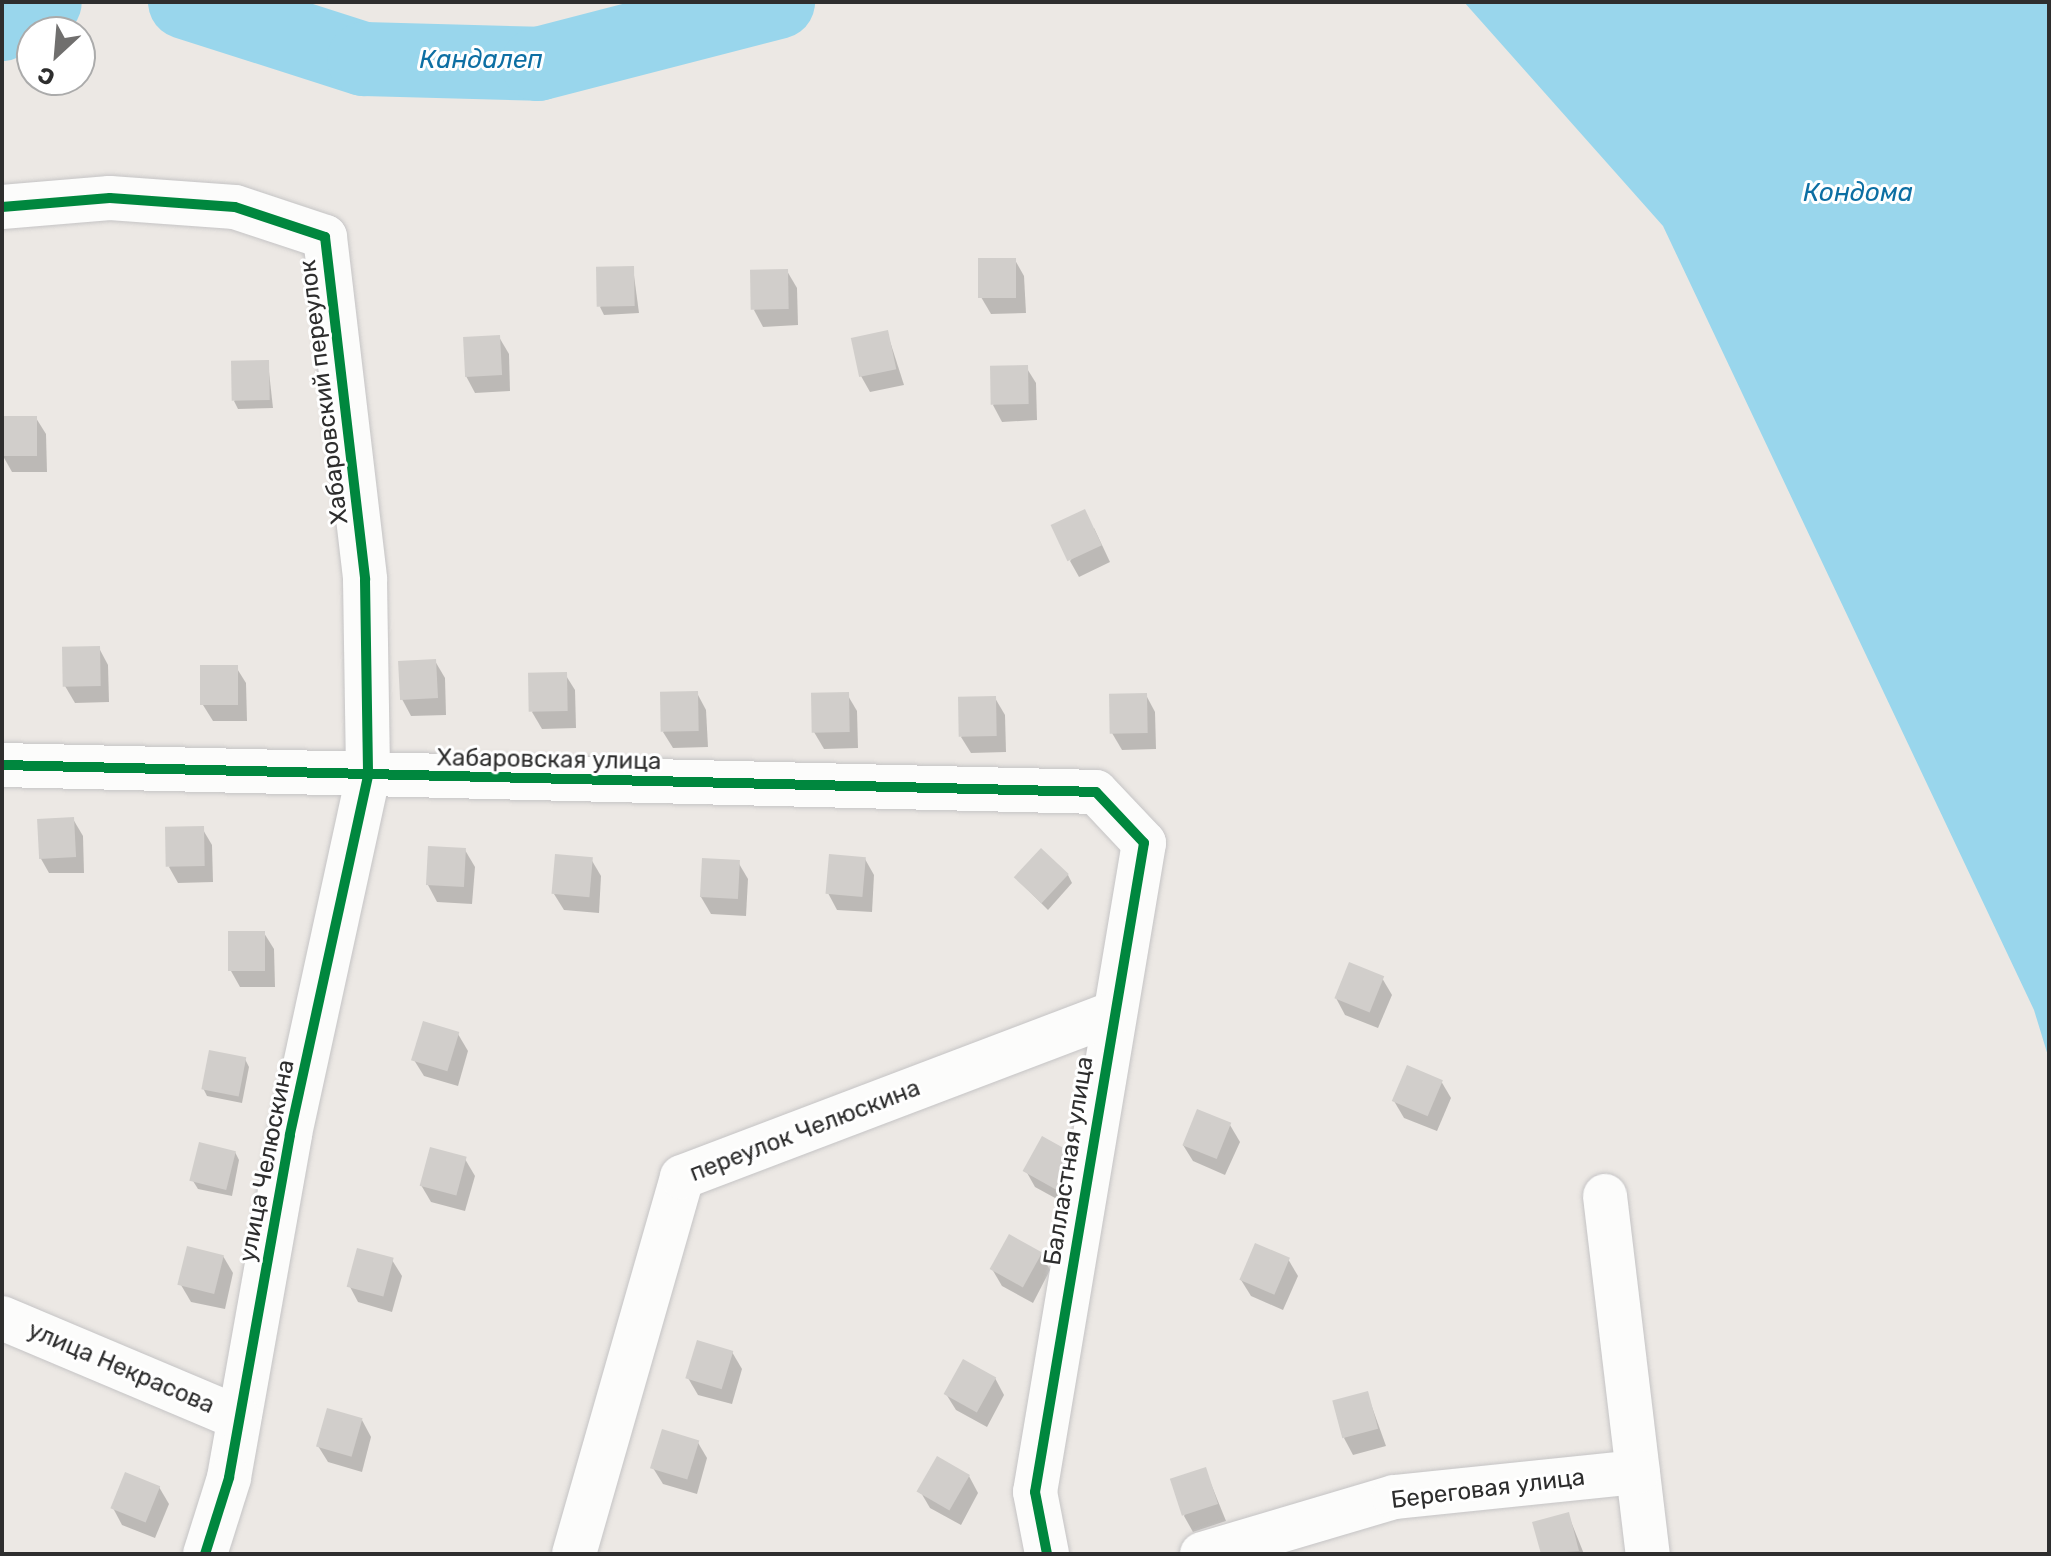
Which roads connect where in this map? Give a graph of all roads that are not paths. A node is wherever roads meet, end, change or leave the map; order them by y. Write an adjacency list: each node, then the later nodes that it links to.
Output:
1 (2, 207): 3 (street, Хабаровский переулок)
2 (2, 765): 3 (street, Хабаровская улица)
3 (368, 776): 4 (street, Хабаровская улица); 8 (street, улица Челюскина)
4 (1096, 792): 5 (street, Балластная улица)
5 (1113, 1013): 11 (street, переулок Челюскина); 12 (street, Балластная улица)
6 (1605, 1196): 9 (street)
7 (2, 1318): 8 (street, улица Некрасова)
8 (239, 1418): 10 (street, улица Челюскина)
9 (1638, 1472): 13 (street, Береговая улица); 14 (street)
10 (205, 1554)
11 (574, 1554)
12 (1047, 1554)
13 (1202, 1554)
14 (1648, 1554)

